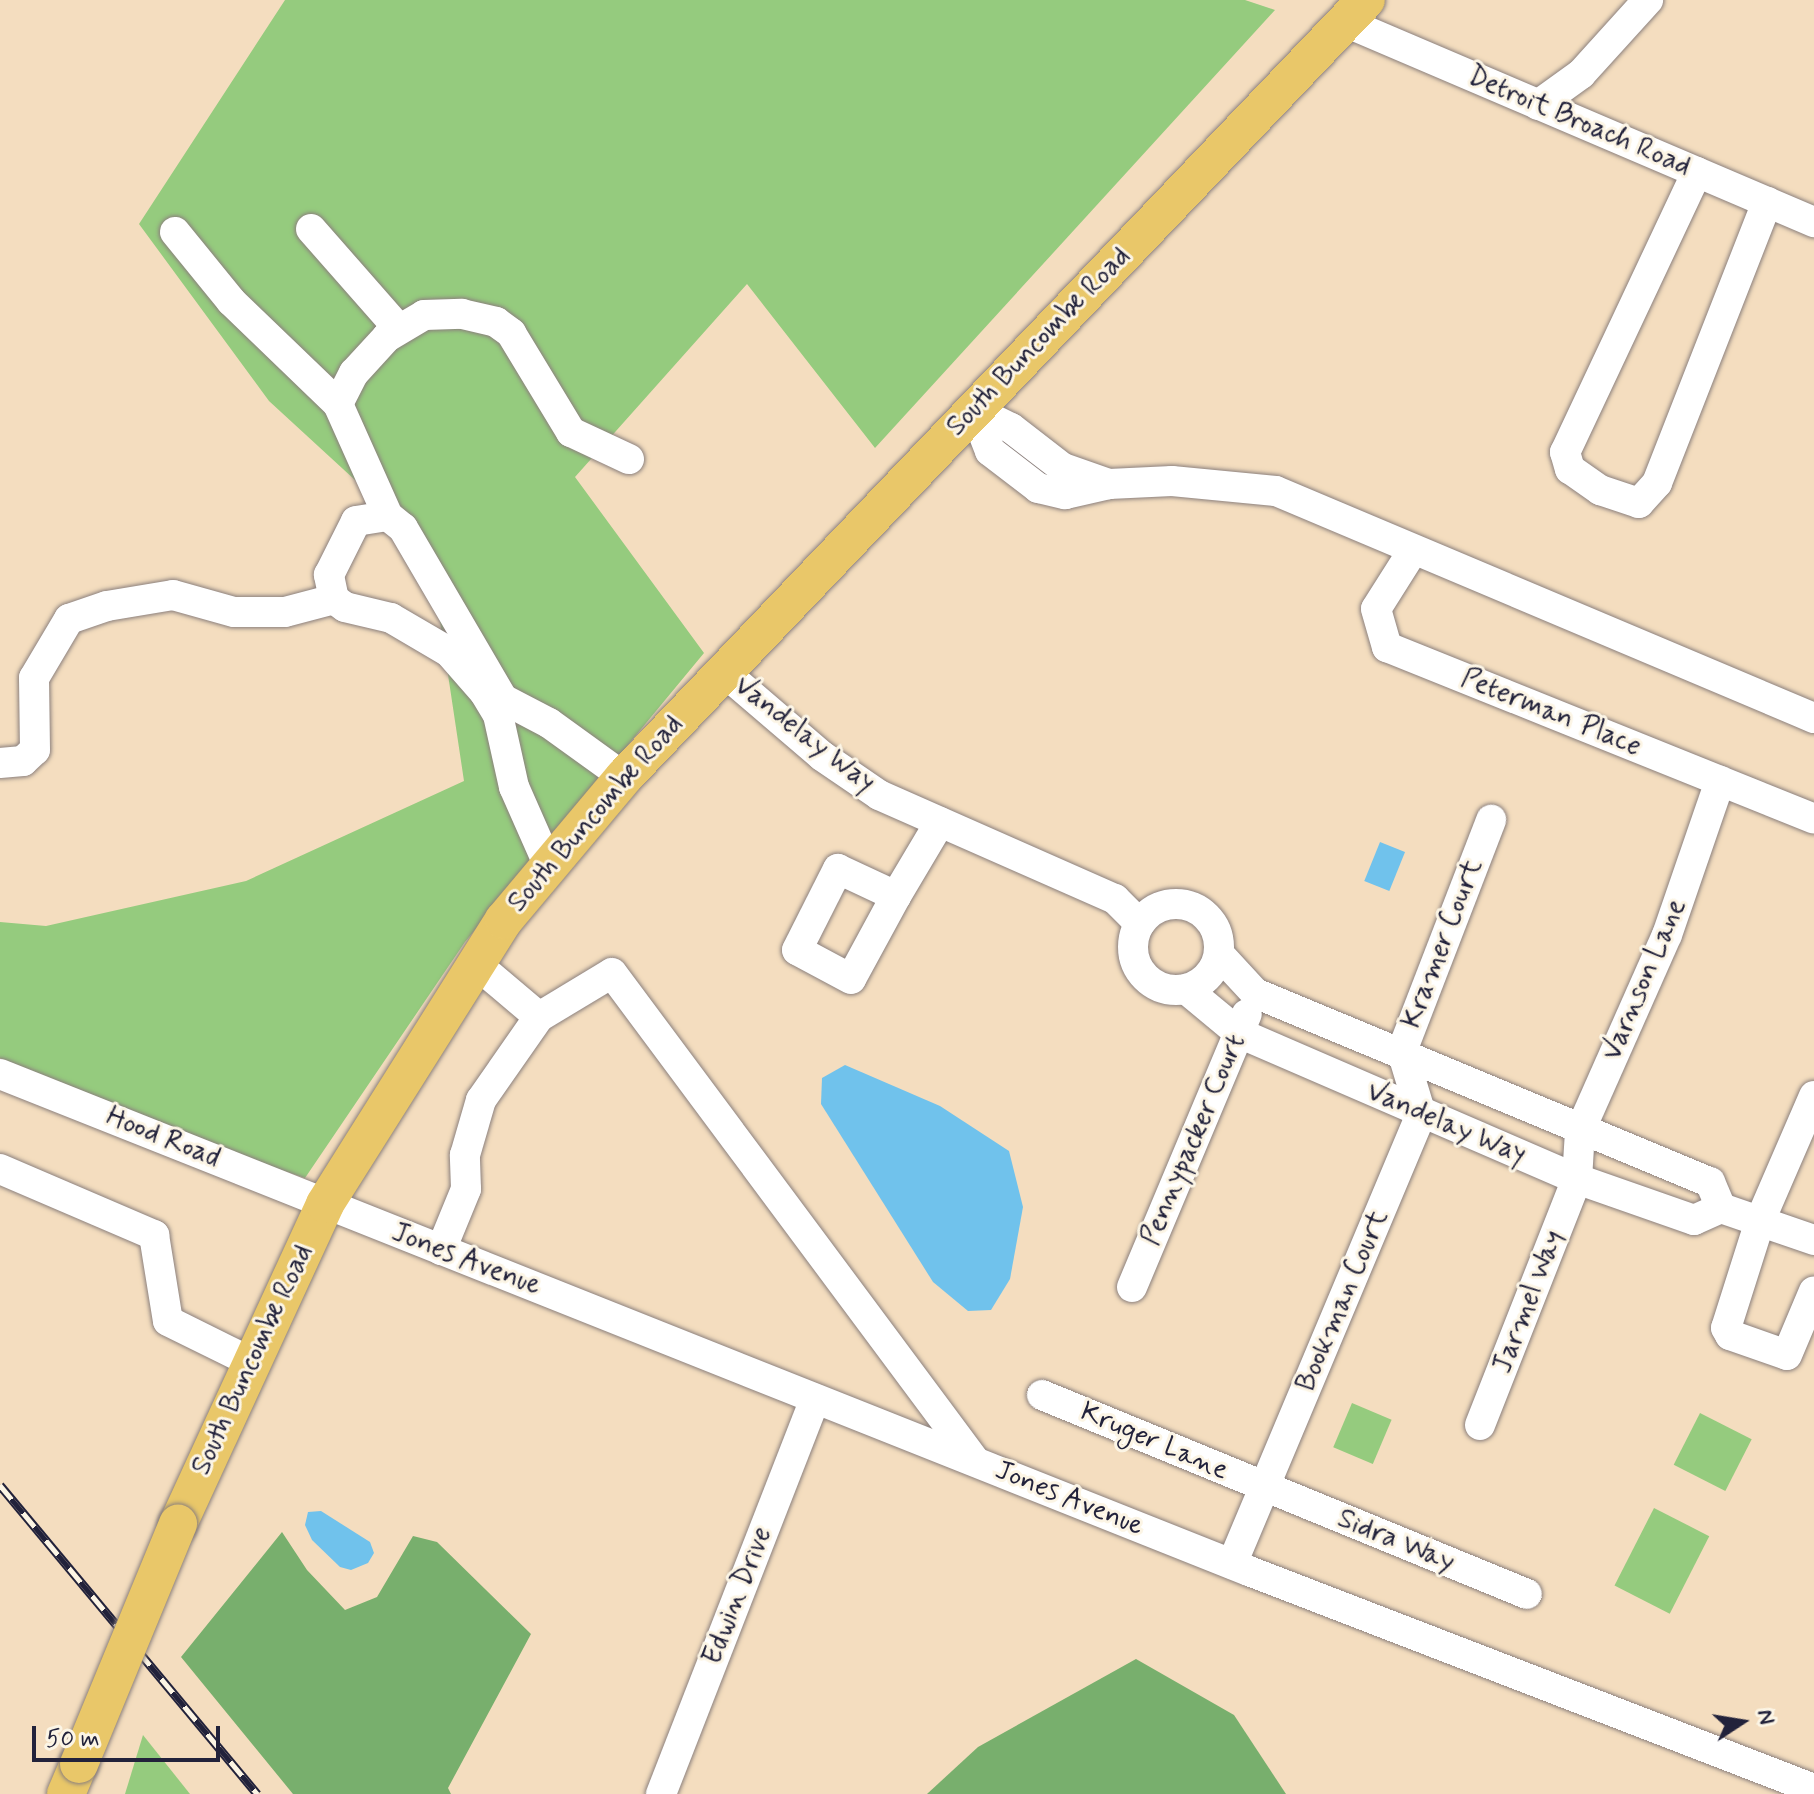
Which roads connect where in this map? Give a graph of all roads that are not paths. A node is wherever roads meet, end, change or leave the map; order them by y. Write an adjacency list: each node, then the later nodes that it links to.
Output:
1 (1648, 0): 3 (street)
2 (1355, 11): 3 (street, Detroit Broach Road); 11 (main road, South Buncombe Road)
3 (1538, 105): 4 (street, Detroit Broach Road)
4 (1697, 172): 5 (street, Detroit Broach Road); 5 (street)
5 (1767, 202): 6 (street, Detroit Broach Road)
6 (1814, 222)
7 (311, 229): 9 (street)
8 (175, 232): 10 (street)
9 (398, 328): 10 (street); 12 (street)
10 (338, 404): 13 (street)
11 (974, 410): 14 (street); 16 (main road, South Buncombe Road)
12 (629, 459)
13 (388, 516): 15 (street); 17 (street)
14 (1412, 552): 18 (street); 21 (street, Peterman Place)
15 (334, 599): 17 (street); 19 (street)
16 (724, 672): 20 (main road, South Buncombe Road); 24 (street, Vandelay Way)
17 (490, 690): 20 (street); 25 (street)
18 (1814, 718)
19 (0, 763)
20 (624, 777): 25 (main road, South Buncombe Road)
21 (1720, 781): 22 (street, Peterman Place); 38 (street, Varnson Lane)
22 (1814, 819)
23 (1491, 820): 34 (street, Kramer Court)
24 (940, 822): 26 (street); 27 (street, Vandelay Way)
25 (548, 864): 29 (main road, South Buncombe Road)
26 (896, 896)
27 (1140, 924): 28 (street); 30 (street)
28 (1219, 954): 30 (street); 31 (street, Vandelay Way)
29 (475, 963): 32 (street); 41 (main road, South Buncombe Road)
30 (1186, 989): 33 (street, Vandelay Way)
31 (1255, 993): 33 (street, Pennypacker Court); 34 (street, Vandelay Way)
32 (539, 1017): 45 (street); 52 (street)
33 (1239, 1033): 37 (street, Vandelay Way); 46 (street, Pennypacker Court)
34 (1402, 1051): 37 (street, Kramer Court); 38 (street, Vandelay Way)
35 (0, 1074): 41 (street, Hood Road)
36 (1814, 1096): 43 (street)
37 (1421, 1114): 40 (street, Vandelay Way); 53 (street, Bookman Court)
38 (1580, 1131): 40 (street, Varnson Lane); 42 (street, Vandelay Way)
39 (0, 1169): 48 (street)
40 (1577, 1179): 42 (street, Vandelay Way); 51 (street, Jarmel Way)
41 (325, 1204): 45 (street, Jones Avenue); 48 (main road, South Buncombe Road)
42 (1721, 1208): 43 (street)
43 (1760, 1221): 44 (street); 47 (street)
44 (1814, 1240)
45 (441, 1250): 50 (street, Jones Avenue)
46 (1132, 1287)
47 (1814, 1291)
48 (251, 1362): 56 (main road, South Buncombe Road, bridge)
49 (1042, 1395): 53 (street, Kruger Lane)
50 (815, 1399): 52 (street, Jones Avenue); 58 (street, Edwin Drive)
51 (1480, 1425)
52 (975, 1461): 54 (street, Jones Avenue)
53 (1265, 1489): 54 (street, Bookman Court); 55 (street, Sidra Way)
54 (1232, 1564): 57 (street, Jones Avenue)
55 (1527, 1594)
56 (73, 1779)
57 (1811, 1786)
58 (661, 1794)

